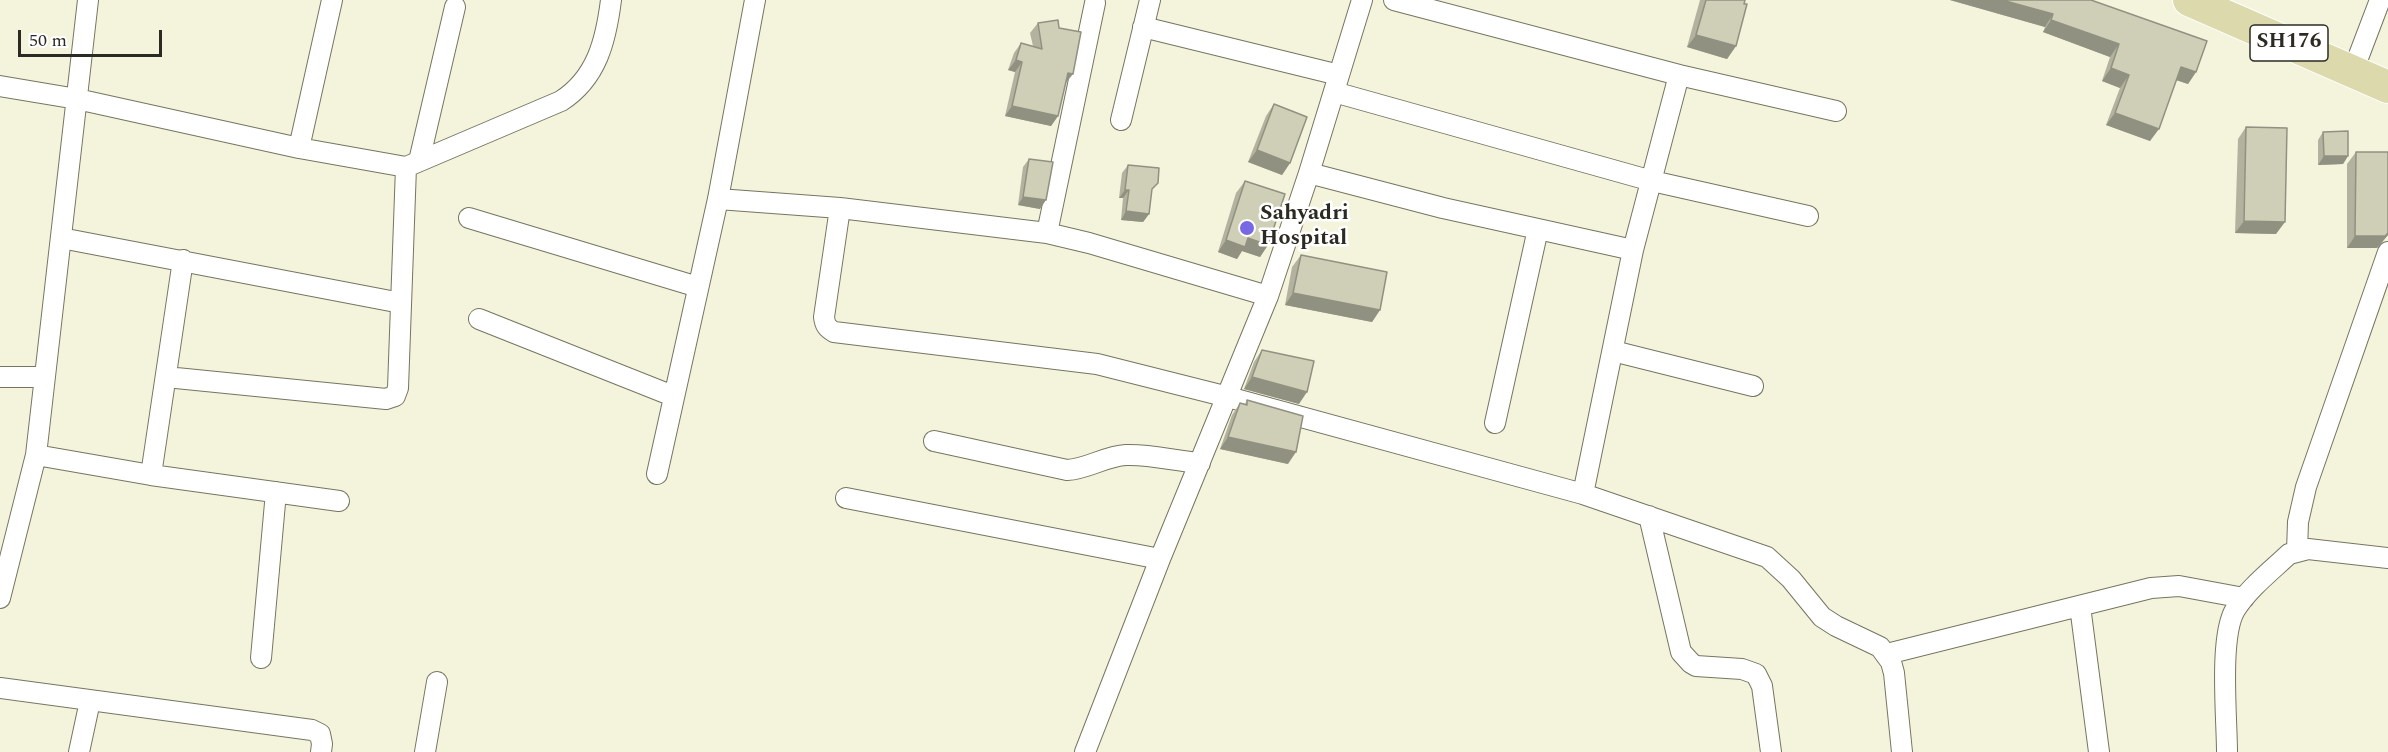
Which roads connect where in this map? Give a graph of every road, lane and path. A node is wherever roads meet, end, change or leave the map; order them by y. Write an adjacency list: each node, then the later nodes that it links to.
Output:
1 (88, 0): 18 (street)
2 (332, 0): 21 (street)
3 (611, 0): 22 (street)
4 (755, 0): 25 (street)
5 (1150, 0): 12 (street)
6 (1362, 0): 15 (street)
7 (1394, 0): 14 (street)
8 (2189, 0): 13 (main road, SH176)
9 (2380, 0): 13 (street)
10 (1095, 3): 30 (street)
11 (455, 7): 22 (street)
12 (1143, 27): 15 (street); 20 (street)
13 (2353, 71): 17 (main road, SH176)
14 (1679, 75): 19 (street); 24 (street)
15 (1336, 84): 23 (street); 24 (street)
16 (0, 86): 18 (street)
17 (2388, 87)
18 (78, 99): 21 (street); 31 (street)
19 (1836, 111)
20 (1121, 120)
21 (300, 147): 22 (street)
22 (413, 164): 37 (street)
23 (1309, 173): 29 (street); 36 (street)
24 (1652, 181): 27 (street); 32 (street)
25 (718, 199): 26 (street); 35 (street)
26 (840, 208): 30 (street); 45 (street)
27 (1808, 216)
28 (469, 218): 35 (street)
29 (1538, 229): 32 (street); 46 (street)
30 (1047, 233): 36 (street)
31 (61, 238): 34 (street); 41 (street)
32 (1634, 250): 39 (street)
33 (2388, 252): 57 (street)
34 (183, 260): 37 (street); 42 (street)
35 (698, 287): 44 (street)
36 (1268, 296): 45 (street)
37 (401, 303): 42 (street)
38 (479, 319): 44 (street)
39 (1613, 351): 43 (street); 53 (street)
40 (0, 377): 41 (street)
41 (44, 377): 48 (street)
42 (166, 377): 51 (street)
43 (1753, 386)
44 (673, 396): 50 (street)
45 (1228, 398): 49 (street); 53 (street)
46 (1495, 423)
47 (934, 441): 49 (street)
48 (36, 454): 51 (street); 60 (street)
49 (1200, 463): 59 (street)
50 (657, 474)
51 (152, 475): 52 (street)
52 (276, 492): 55 (street); 64 (street)
53 (1583, 494): 56 (street)
54 (846, 498): 59 (street)
55 (339, 501)
56 (1649, 516): 63 (street); 72 (street)
57 (2297, 551): 58 (street); 61 (street)
58 (2388, 558)
59 (1160, 559): 71 (street)
60 (0, 598)
61 (2244, 598): 62 (street); 75 (street)
62 (2080, 606): 63 (street); 74 (street)
63 (1887, 654): 73 (street)
64 (261, 658)
65 (437, 682): 70 (street)
66 (0, 688): 67 (street)
67 (90, 701): 68 (street); 69 (street)
68 (79, 752)
69 (321, 752)
70 (425, 752)
71 (1086, 752)
72 (1771, 752)
73 (1902, 752)
74 (2099, 752)
75 (2227, 752)

